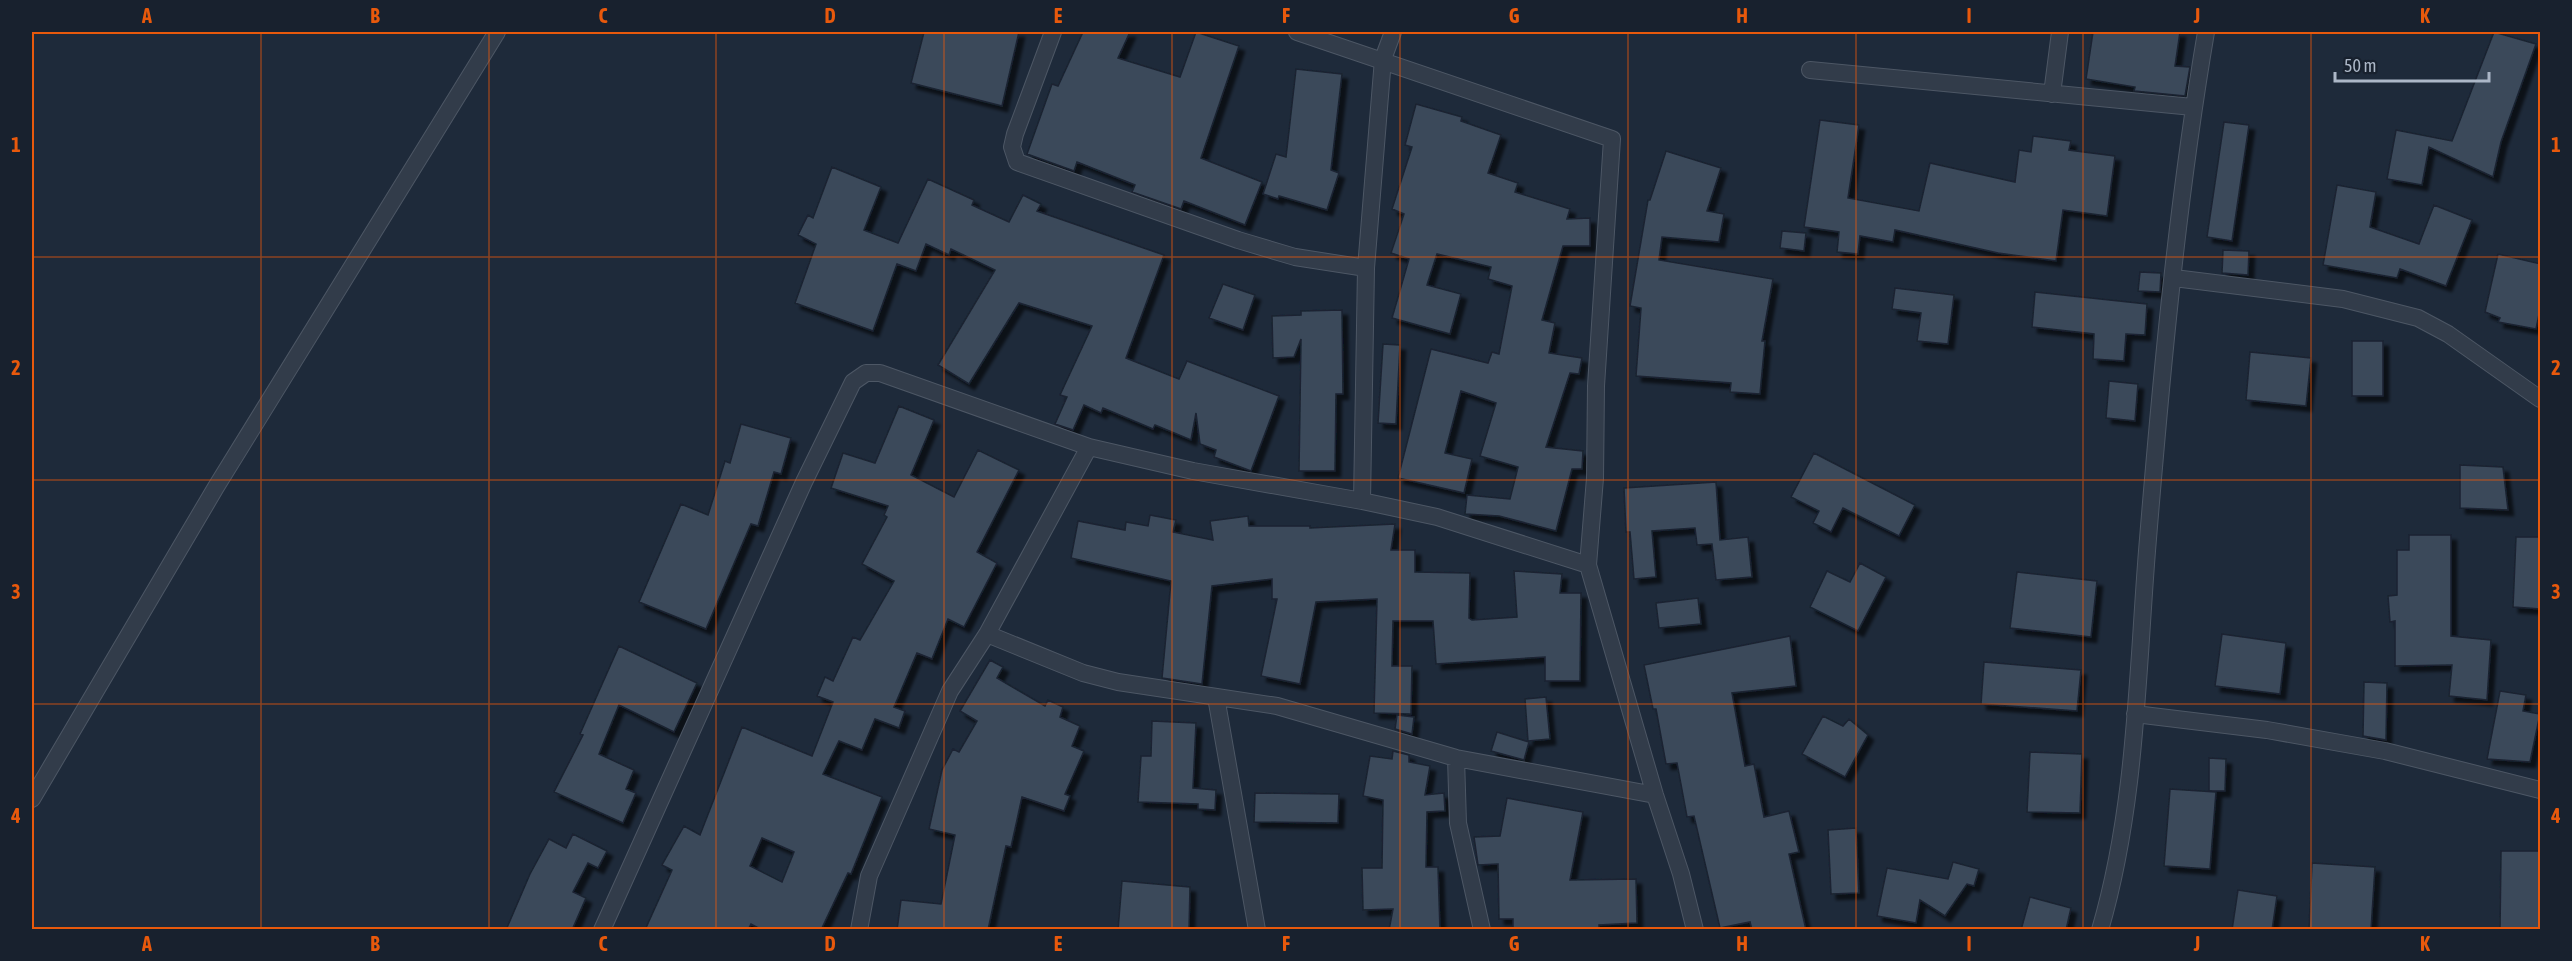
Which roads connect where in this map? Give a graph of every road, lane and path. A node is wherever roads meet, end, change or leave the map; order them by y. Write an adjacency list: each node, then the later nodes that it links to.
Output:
1 (497, 32): 23 (street)
2 (1053, 32): 11 (street)
3 (1297, 32): 7 (street)
4 (1393, 32): 7 (street)
5 (2060, 32): 9 (street)
6 (2206, 32): 10 (street)
7 (1383, 59): 11 (street); 16 (street)
8 (1810, 70): 9 (street)
9 (2052, 94): 10 (street)
10 (2193, 107): 12 (street)
11 (1366, 268): 15 (street)
12 (2174, 278): 13 (street); 19 (street)
13 (2541, 399)
14 (1089, 447): 15 (street); 17 (street); 24 (street)
15 (1362, 501): 16 (street)
16 (1588, 565): 22 (street)
17 (987, 634): 18 (street); 25 (street)
18 (1216, 697): 20 (street); 26 (street)
19 (2135, 714): 21 (street); 29 (street)
20 (1456, 758): 22 (street); 27 (street)
21 (2541, 790)
22 (1655, 795): 28 (street)
23 (32, 799)
24 (602, 930)
25 (859, 930)
26 (1257, 930)
27 (1482, 930)
28 (1695, 930)
29 (2100, 930)

